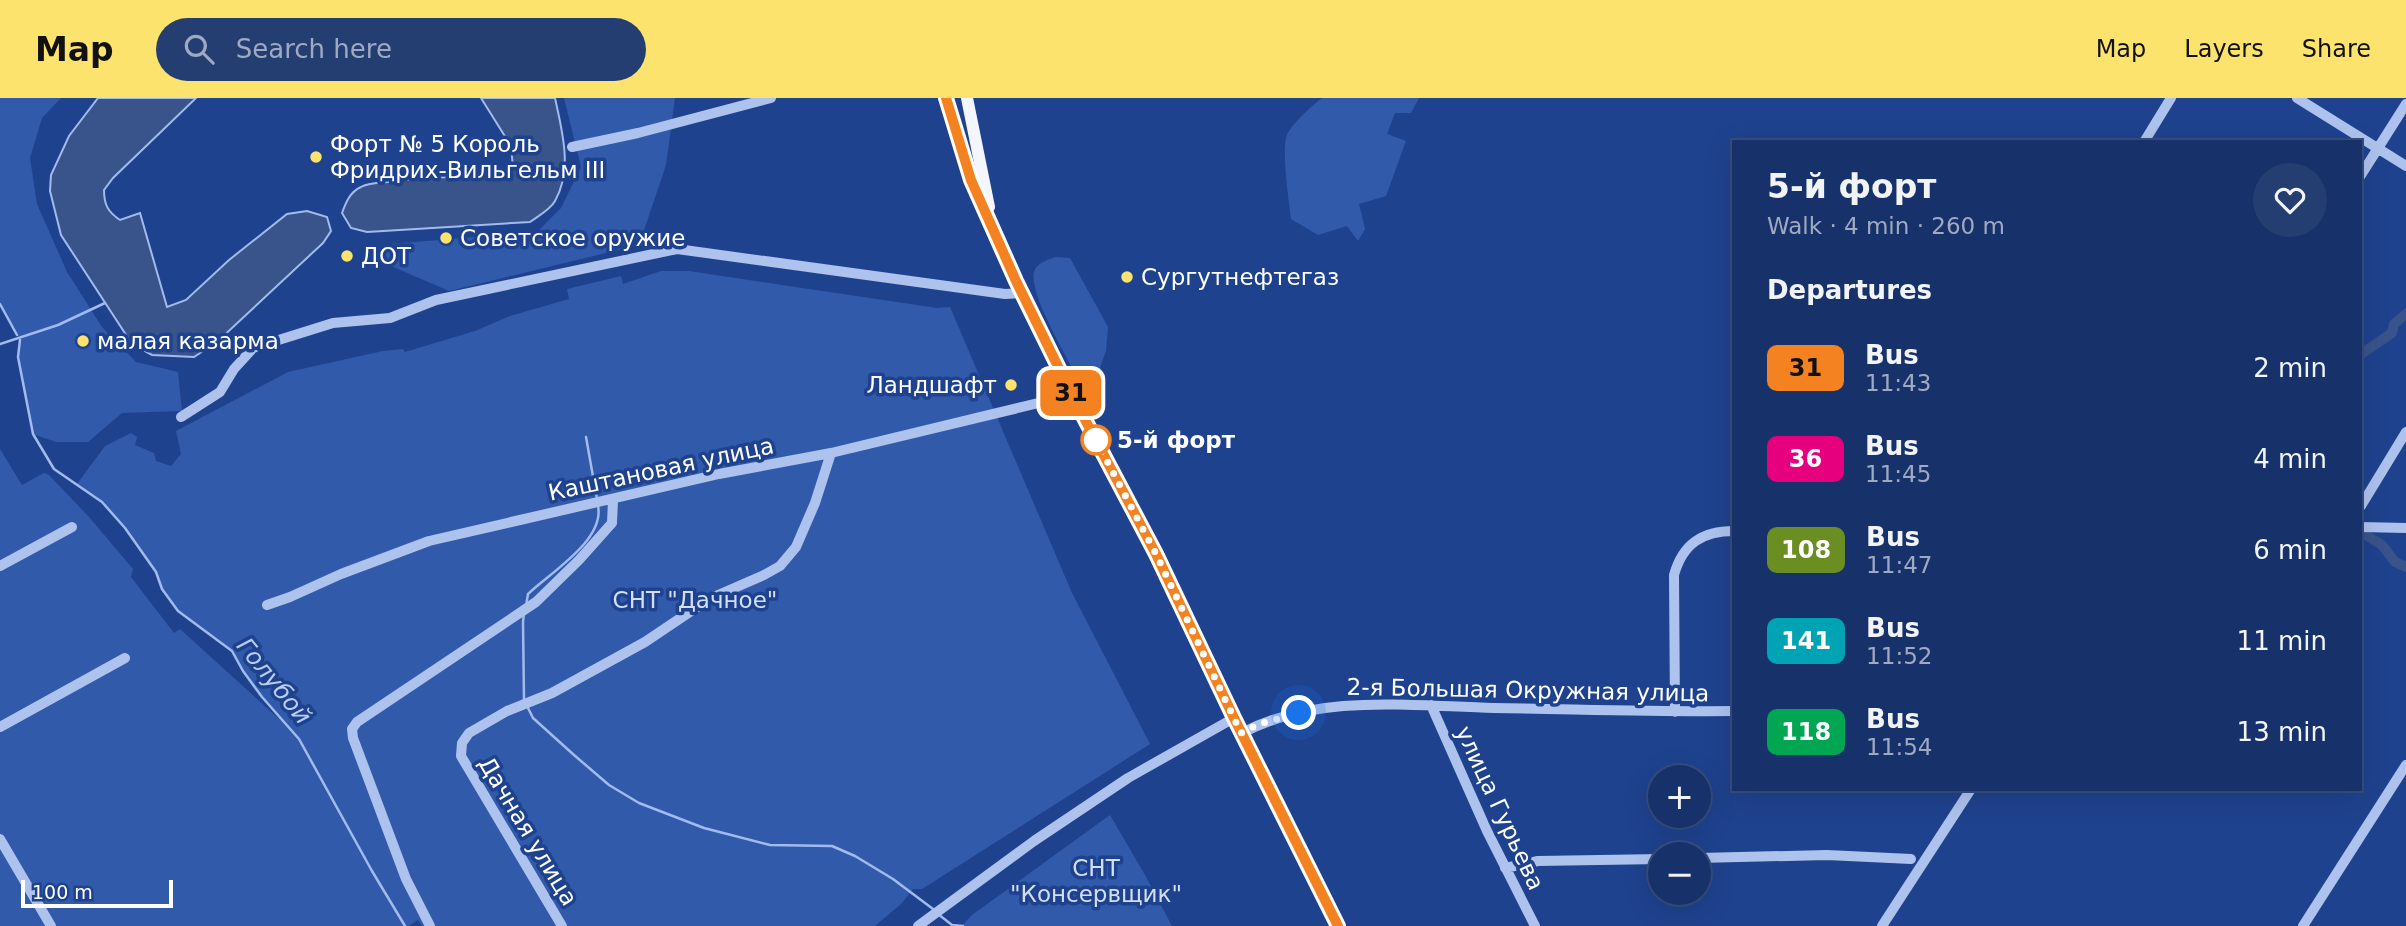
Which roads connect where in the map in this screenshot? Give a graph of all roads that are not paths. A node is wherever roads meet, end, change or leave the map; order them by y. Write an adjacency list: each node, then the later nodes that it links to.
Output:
1 (771, 98): 8 (street)
2 (946, 98): 12 (main road)
3 (967, 98): 12 (main road)
4 (2171, 98): 7 (street)
5 (2297, 98): 9 (street)
6 (2406, 104): 9 (street)
7 (2145, 140)
8 (572, 147)
9 (2377, 148): 10 (street); 11 (street)
10 (2406, 166)
11 (2362, 173)
12 (1004, 254): 13 (main road)
13 (1022, 293): 14 (main road); 15 (street)
14 (1072, 395): 17 (street, Каштановая улица); 30 (main road)
15 (181, 416)
16 (2406, 432): 19 (street)
17 (831, 453): 18 (street, Каштановая улица); 43 (street, Дачная улица)
18 (613, 500): 25 (street, Каштановая улица); 42 (street)
19 (2362, 504)
20 (72, 527): 24 (street)
21 (2362, 527): 22 (street)
22 (2406, 528)
23 (1732, 531): 29 (street)
24 (0, 566)
25 (267, 605)
26 (125, 658): 31 (street)
27 (1431, 705): 29 (street, 2-я Большая Окружная улица); 32 (street, 2-я Большая Окружная улица); 40 (street, улица Гурьева)
28 (1732, 711): 29 (street, 2-я Большая Окружная улица)
29 (1675, 712)
30 (1234, 718): 32 (main road); 44 (street)
31 (0, 727)
32 (1241, 733): 45 (main road)
33 (2406, 765): 48 (street)
34 (1970, 791): 47 (street)
35 (0, 839): 36 (street)
36 (4, 854): 41 (street)
37 (1711, 858): 39 (street)
38 (1648, 859): 40 (street)
39 (1911, 859)
40 (1505, 868): 46 (street, улица Гурьева)
41 (51, 926)
42 (430, 926)
43 (562, 926)
44 (918, 926)
45 (1338, 926)
46 (1535, 926)
47 (1882, 926)
48 (2303, 926)

